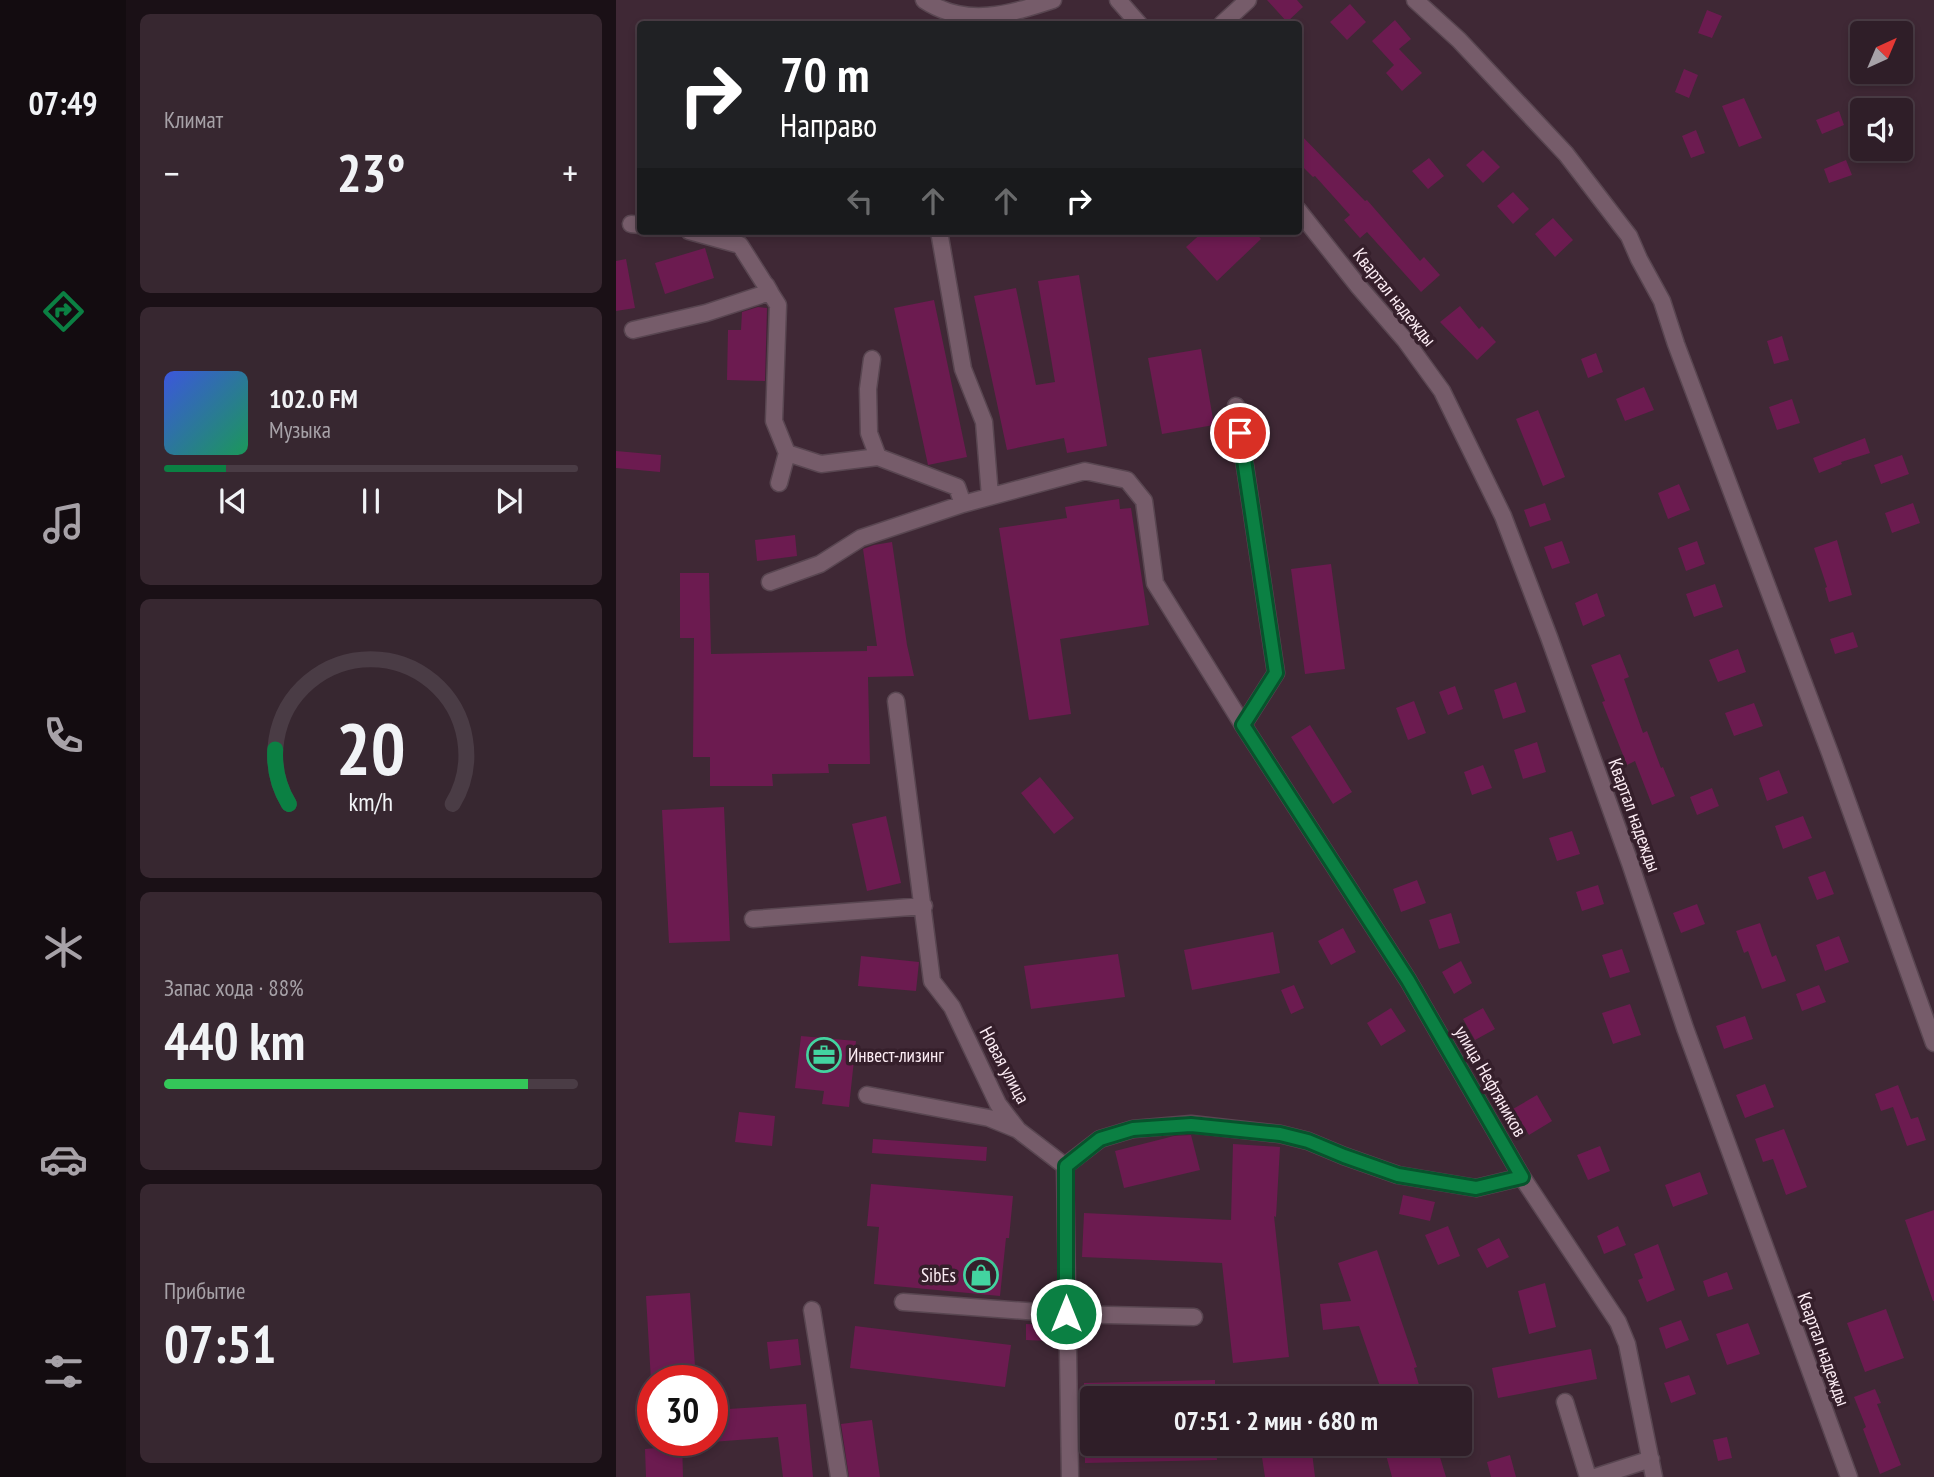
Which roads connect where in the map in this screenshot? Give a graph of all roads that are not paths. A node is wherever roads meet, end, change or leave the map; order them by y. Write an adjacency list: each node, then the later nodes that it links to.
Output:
1 (924, 0): 2 (street)
2 (1053, 0)
3 (1118, 0): 6 (street)
4 (1248, 0): 7 (street)
5 (1415, 0): 26 (street)
6 (1136, 21)
7 (1225, 21)
8 (1302, 215): 42 (street, Квартал надежды)
9 (718, 235): 11 (street)
10 (940, 235): 19 (street)
11 (740, 238): 12 (street)
12 (770, 292): 13 (street); 16 (street)
13 (634, 330)
14 (872, 359): 17 (street)
15 (1236, 406): 23 (street)
16 (787, 453): 17 (street); 18 (street)
17 (878, 457): 20 (street)
18 (779, 483)
19 (990, 496): 20 (street, улица Нефтяников); 23 (street, улица Нефтяников)
20 (963, 504): 21 (street, улица Нефтяников)
21 (770, 582)
22 (896, 701): 24 (street, Новая улица)
23 (1243, 725): 30 (street, улица Нефтяников)
24 (924, 906): 25 (street); 28 (street, Новая улица)
25 (753, 919)
26 (1934, 1043)
27 (867, 1095): 28 (street)
28 (1018, 1130): 29 (street, Новая улица)
29 (1066, 1166): 30 (street); 33 (street)
30 (1522, 1177): 36 (street, улица Нефтяников)
31 (903, 1302): 33 (street)
32 (812, 1310): 37 (street)
33 (1066, 1314): 34 (street); 38 (street)
34 (1194, 1317)
35 (1565, 1402): 39 (street)
36 (1651, 1459): 40 (street); 41 (street, улица Нефтяников)
37 (839, 1477)
38 (1070, 1477)
39 (1588, 1477)
40 (1595, 1477)
41 (1654, 1477)
42 (1849, 1477)

